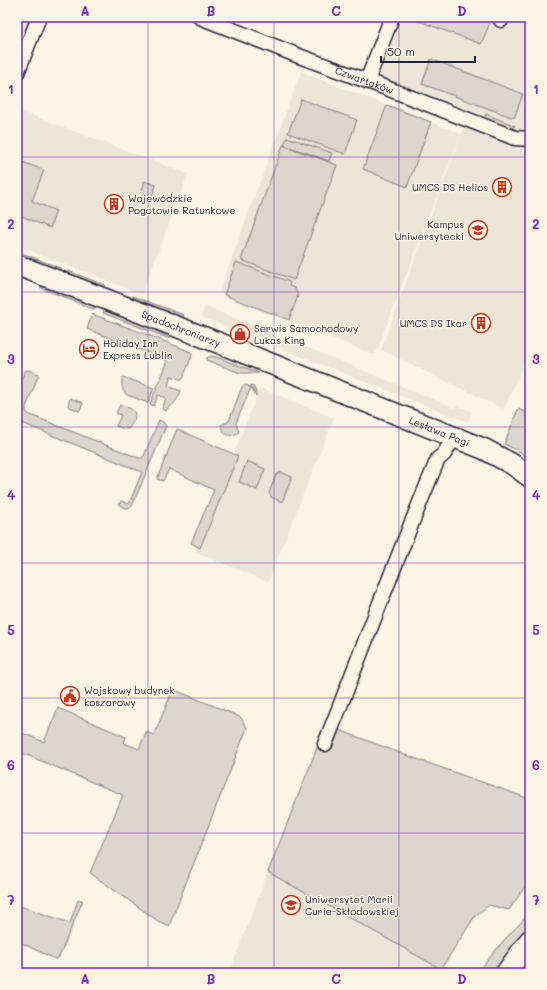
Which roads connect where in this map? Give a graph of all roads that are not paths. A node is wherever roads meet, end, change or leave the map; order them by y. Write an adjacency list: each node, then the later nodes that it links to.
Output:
1 (39, 17): 5 (street)
2 (200, 17): 4 (street, Czwartaków)
3 (392, 17): 6 (street)
4 (216, 20): 6 (street, Czwartaków)
5 (17, 73)
6 (367, 81): 7 (street, Czwartaków)
7 (530, 139)
8 (17, 265): 9 (street, Spadochroniarzy)
9 (345, 393): 10 (street, Lesława Pagi)
10 (454, 437): 11 (street, Lesława Pagi); 12 (street)
11 (530, 477)
12 (325, 744)
13 (530, 940): 14 (street)
14 (506, 973)

